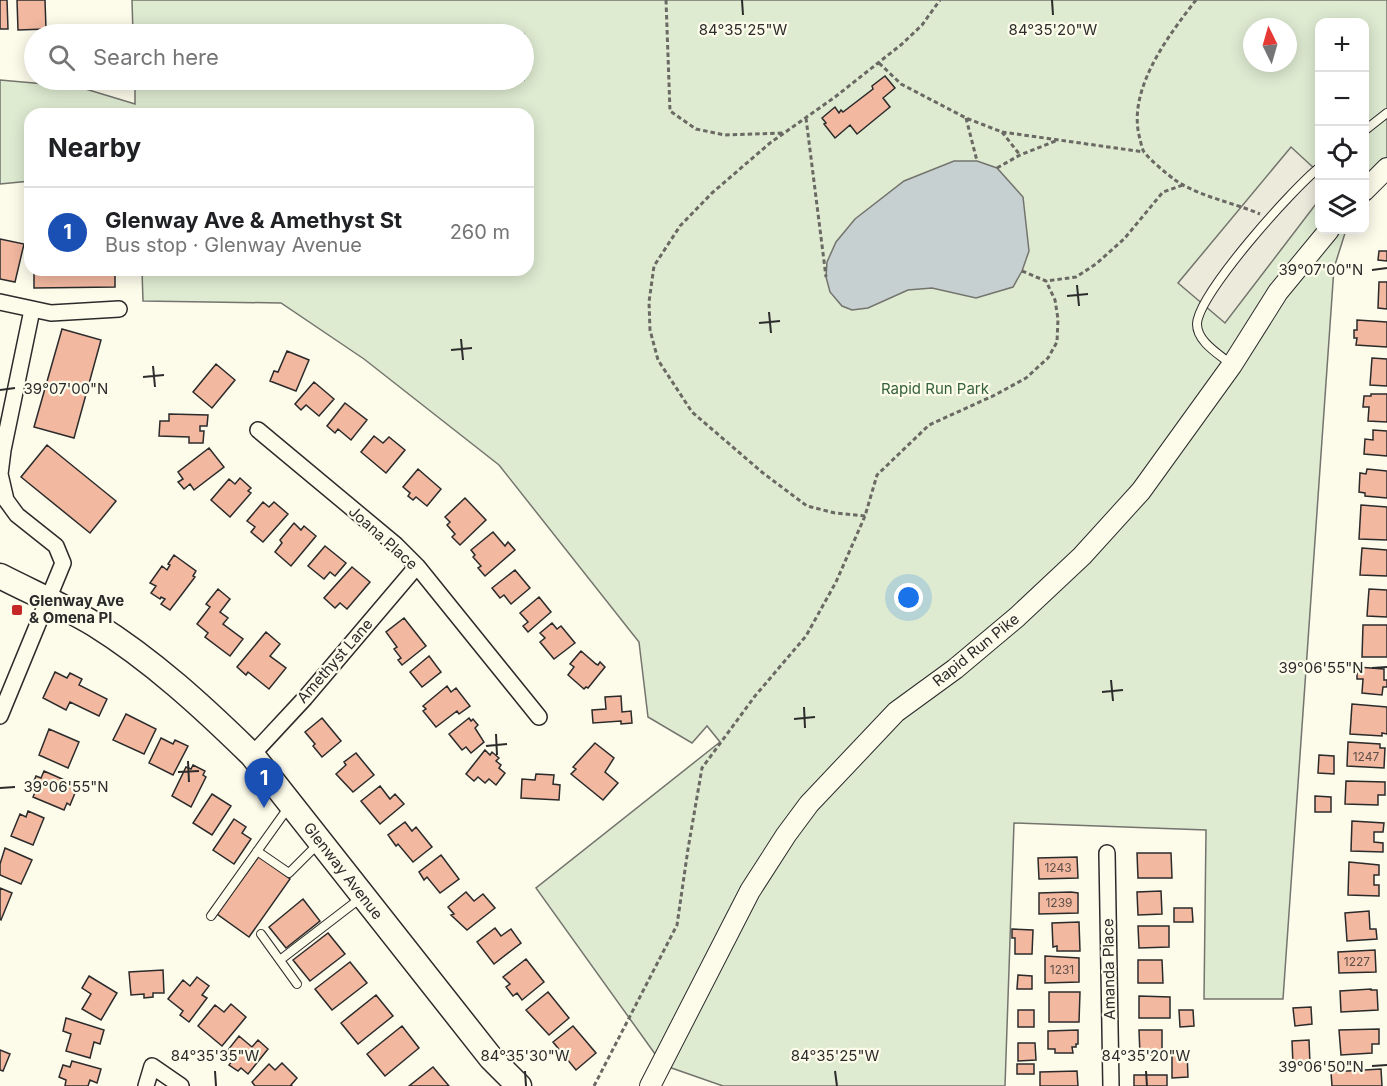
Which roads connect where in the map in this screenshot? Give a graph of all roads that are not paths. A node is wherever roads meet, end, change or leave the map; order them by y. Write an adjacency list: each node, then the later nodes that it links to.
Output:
1 (1387, 113): 2 (lane)
2 (1369, 128)
3 (1387, 168): 5 (street)
4 (1315, 172): 10 (lane)
5 (1369, 187)
6 (1326, 234): 10 (street, Rapid Run Pike)
7 (0, 302): 9 (street)
8 (119, 309): 9 (street)
9 (32, 310): 14 (street)
10 (1232, 365): 30 (street, Rapid Run Pike)
11 (258, 430): 12 (street, Joana Place)
12 (417, 566): 16 (street, Joana Place); 17 (street, Amethyst Lane)
13 (0, 576): 14 (main road, Glenway Avenue)
14 (49, 601): 15 (street); 17 (main road, Glenway Avenue)
15 (0, 716)
16 (539, 717)
17 (252, 755): 18 (main road, Glenway Avenue)
18 (290, 804): 19 (main road, Glenway Avenue); 20 (lane)
19 (320, 842): 20 (lane); 22 (main road, Glenway Avenue)
20 (257, 851): 23 (lane)
21 (1107, 853): 31 (street, Amanda Place)
22 (363, 896): 25 (lane); 29 (main road, Glenway Avenue)
23 (211, 916)
24 (261, 934): 25 (lane)
25 (280, 960): 26 (lane)
26 (297, 984)
27 (146, 1086): 28 (street)
28 (180, 1086)
29 (519, 1086)
30 (651, 1086)
31 (1111, 1086)

